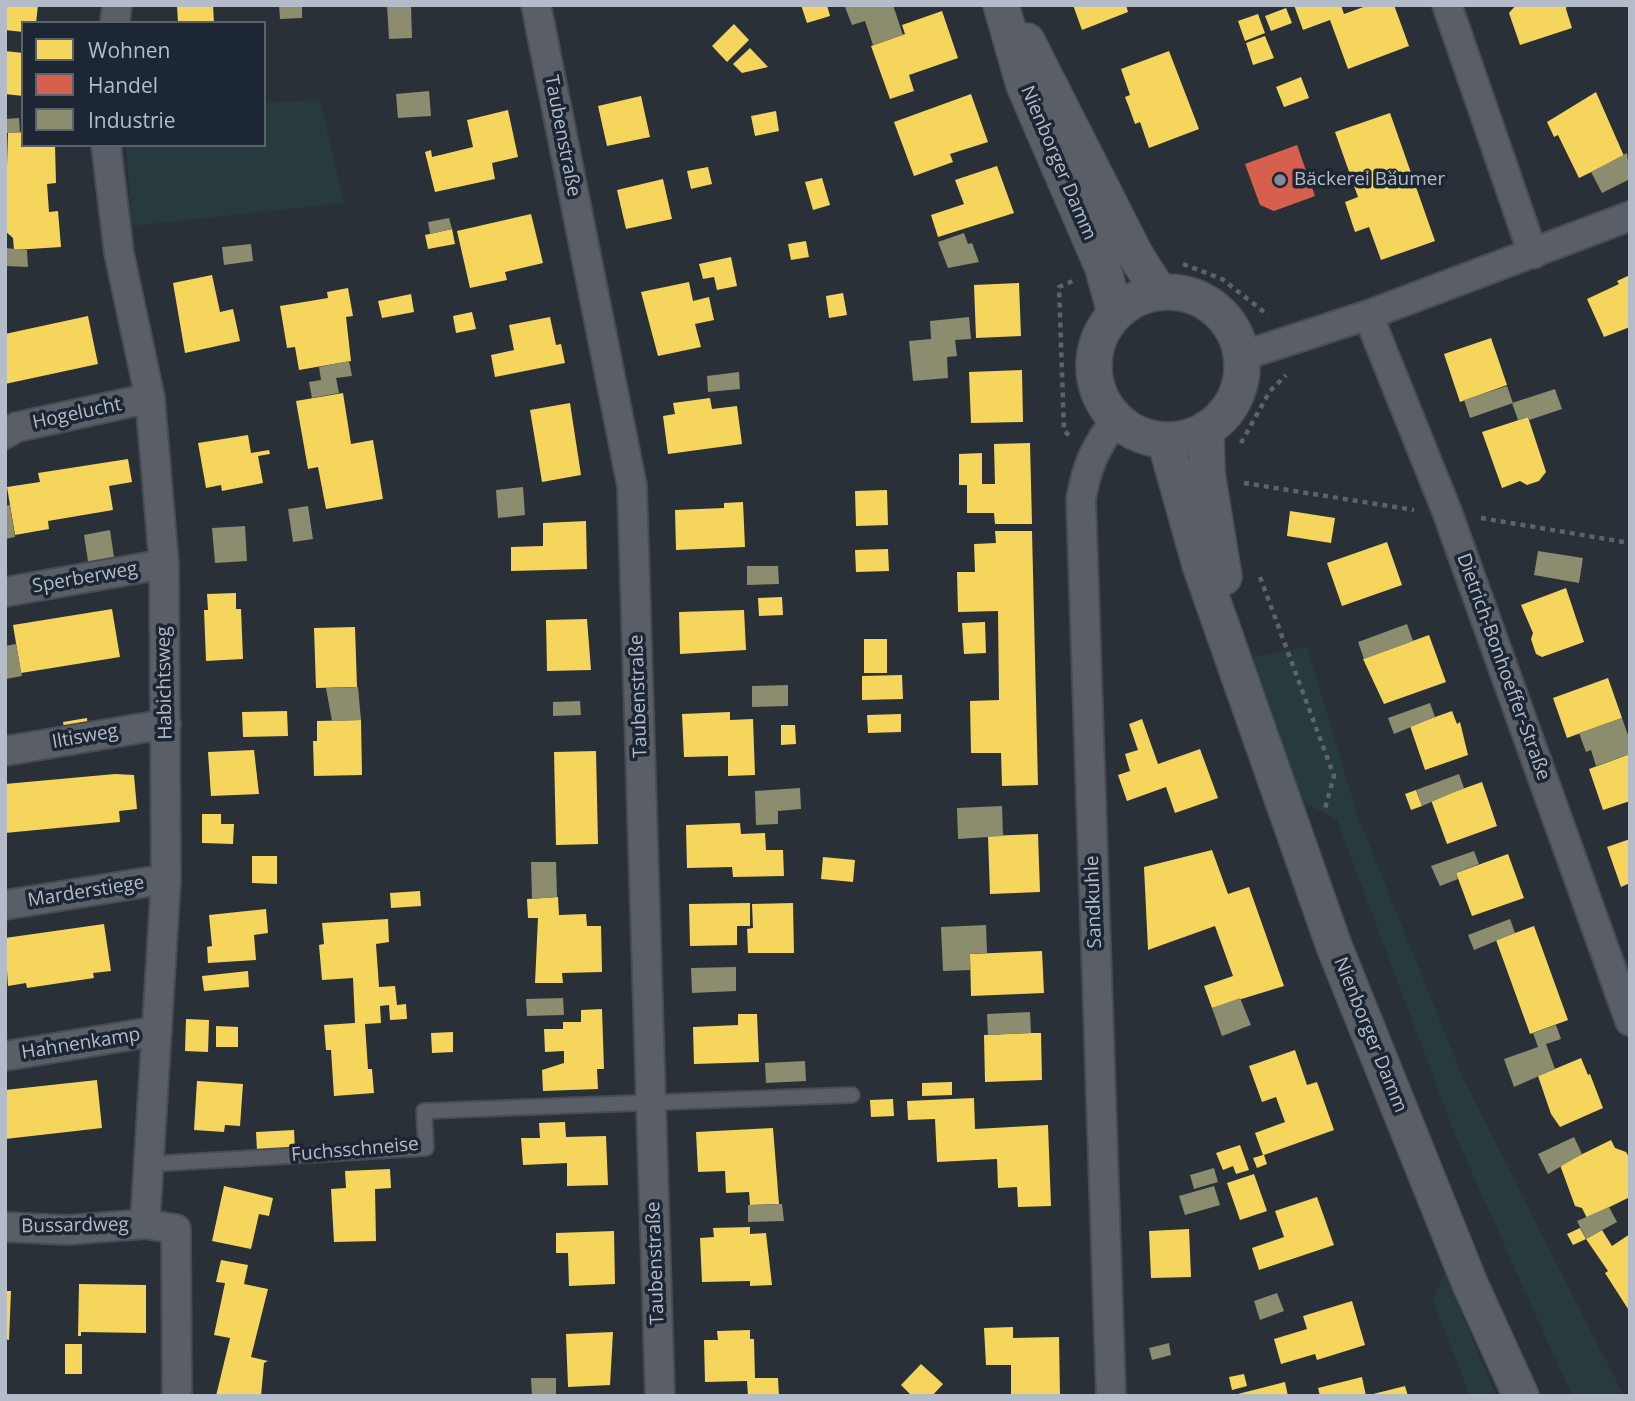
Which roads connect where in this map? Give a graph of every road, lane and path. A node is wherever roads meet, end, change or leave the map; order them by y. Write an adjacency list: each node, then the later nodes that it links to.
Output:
1 (536, 5): 34 (street, Taubenstraße)
2 (1447, 5): 6 (street)
3 (1002, 9): 7 (street, Nienborger Damm); 8 (street, Nienborger Damm)
4 (106, 147): 14 (street, Habichtsweg)
5 (1630, 216): 6 (street)
6 (1533, 254): 11 (street)
7 (1136, 256): 9 (street, Nienborger Damm); 12 (path)
8 (1103, 268): 10 (street, Nienborger Damm); 19 (path)
9 (1159, 292): 10 (street); 13 (street)
10 (1115, 313): 15 (street)
11 (1368, 315): 12 (street); 30 (street, Dietrich-Bonhoeffer-Straße)
12 (1279, 345): 13 (street); 20 (path)
13 (1242, 356): 16 (street)
14 (150, 398): 17 (street, Hogelucht); 21 (street, Habichtsweg)
15 (1117, 419): 18 (street); 19 (street, Sandkuhle)
16 (1206, 429): 18 (street); 20 (street, Nienborger Damm)
17 (5, 434)
18 (1165, 440): 24 (street, Nienborger Damm)
19 (1092, 454): 40 (street, Sandkuhle)
20 (1207, 473): 24 (street, Nienborger Damm)
21 (164, 564): 23 (street, Sperberweg); 25 (street, Habichtsweg)
22 (1259, 575): 27 (path)
23 (5, 592)
24 (1235, 667): 41 (street, Nienborger Damm)
25 (166, 724): 26 (street, Iltisweg); 28 (street, Habichtsweg)
26 (5, 751)
27 (1322, 817)
28 (166, 879): 29 (street, Marderstiege); 31 (street, Habichtsweg)
29 (5, 905)
30 (1630, 1021)
31 (157, 1031): 32 (street, Hahnenkamp); 35 (street, Habichtsweg)
32 (5, 1056)
33 (852, 1095): 34 (lane)
34 (651, 1103): 35 (lane, Fuchsschneise); 39 (street, Taubenstraße)
35 (149, 1164): 36 (street, Habichtsweg)
36 (145, 1224): 37 (street, Bussardweg); 38 (street)
37 (5, 1227)
38 (177, 1396)
39 (660, 1396)
40 (1111, 1396)
41 (1521, 1396)

